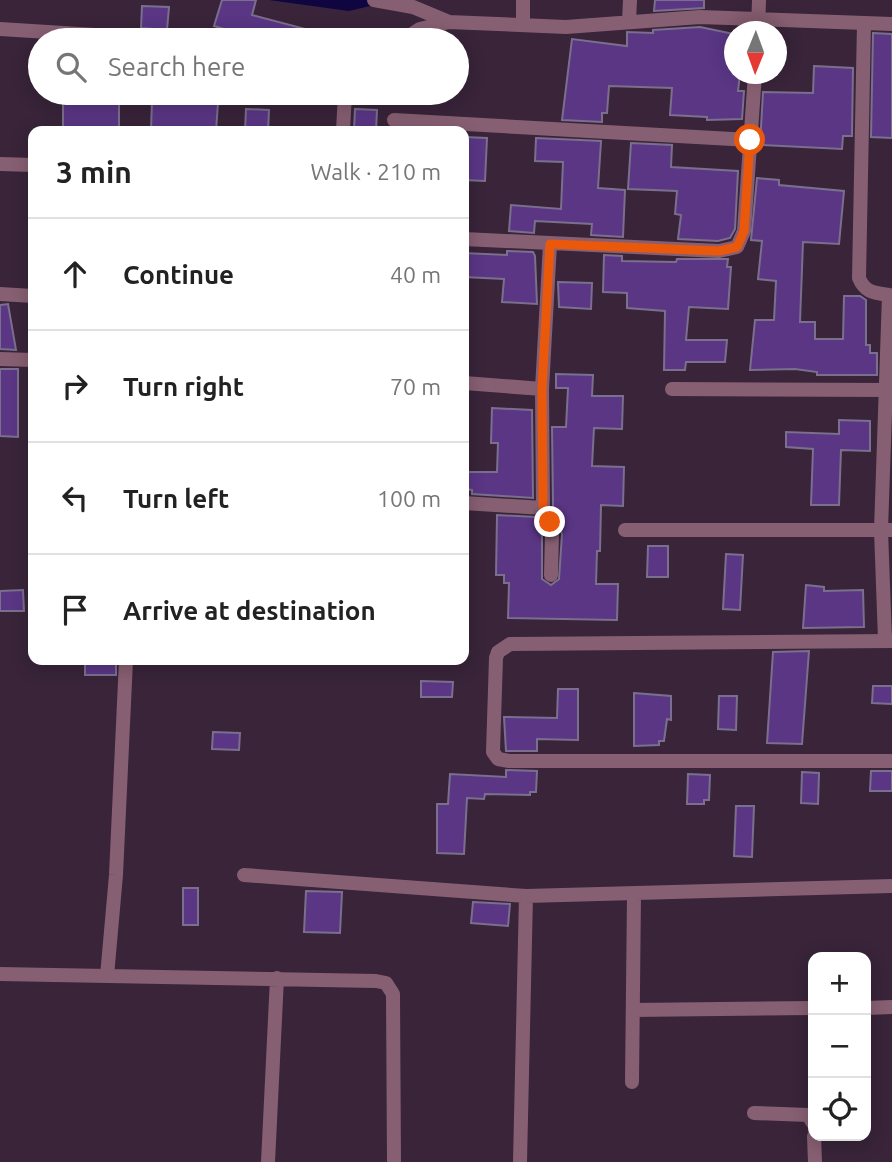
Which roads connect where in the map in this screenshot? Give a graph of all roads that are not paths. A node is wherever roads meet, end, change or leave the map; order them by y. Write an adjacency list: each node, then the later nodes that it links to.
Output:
1 (374, 0): 7 (street)
2 (523, 0): 12 (street)
3 (631, 0): 8 (street)
4 (760, 0): 6 (street)
5 (732, 21): 8 (street)
6 (758, 21)
7 (450, 22): 12 (street); 13 (street)
8 (629, 22): 12 (street)
9 (864, 23): 10 (street); 11 (street); 26 (street)
10 (787, 24)
11 (892, 24)
12 (523, 25)
13 (424, 28)
14 (0, 29): 15 (street)
15 (28, 31)
16 (754, 84): 20 (street)
17 (344, 105): 19 (street)
18 (394, 120): 20 (street)
19 (343, 126)
20 (750, 140): 24 (street)
21 (0, 164): 22 (street)
22 (28, 165)
23 (469, 239): 24 (street)
24 (550, 244): 31 (street)
25 (0, 294): 27 (street)
26 (891, 295): 33 (street)
27 (28, 296)
28 (0, 359): 29 (street)
29 (28, 360)
30 (469, 383): 31 (street)
31 (542, 389): 35 (street)
32 (672, 389): 33 (street)
33 (888, 390): 37 (street)
34 (469, 503): 35 (street)
35 (543, 508): 38 (street)
36 (625, 530): 37 (street)
37 (886, 530): 39 (street)
38 (551, 575)
39 (888, 640): 41 (street)
40 (127, 665): 47 (street)
41 (892, 761)
42 (244, 875): 45 (street)
43 (892, 886): 44 (street)
44 (634, 895): 45 (street); 52 (street)
45 (526, 896): 59 (street)
46 (0, 974): 47 (street)
47 (107, 975): 48 (street)
48 (277, 978): 57 (street); 58 (street)
49 (892, 1007): 51 (street)
50 (808, 1008): 52 (street)
51 (871, 1008)
52 (633, 1010): 53 (street)
53 (632, 1082)
54 (754, 1113): 55 (street)
55 (808, 1115)
56 (814, 1141): 60 (street)
57 (268, 1162)
58 (394, 1162)
59 (520, 1162)
60 (815, 1162)

